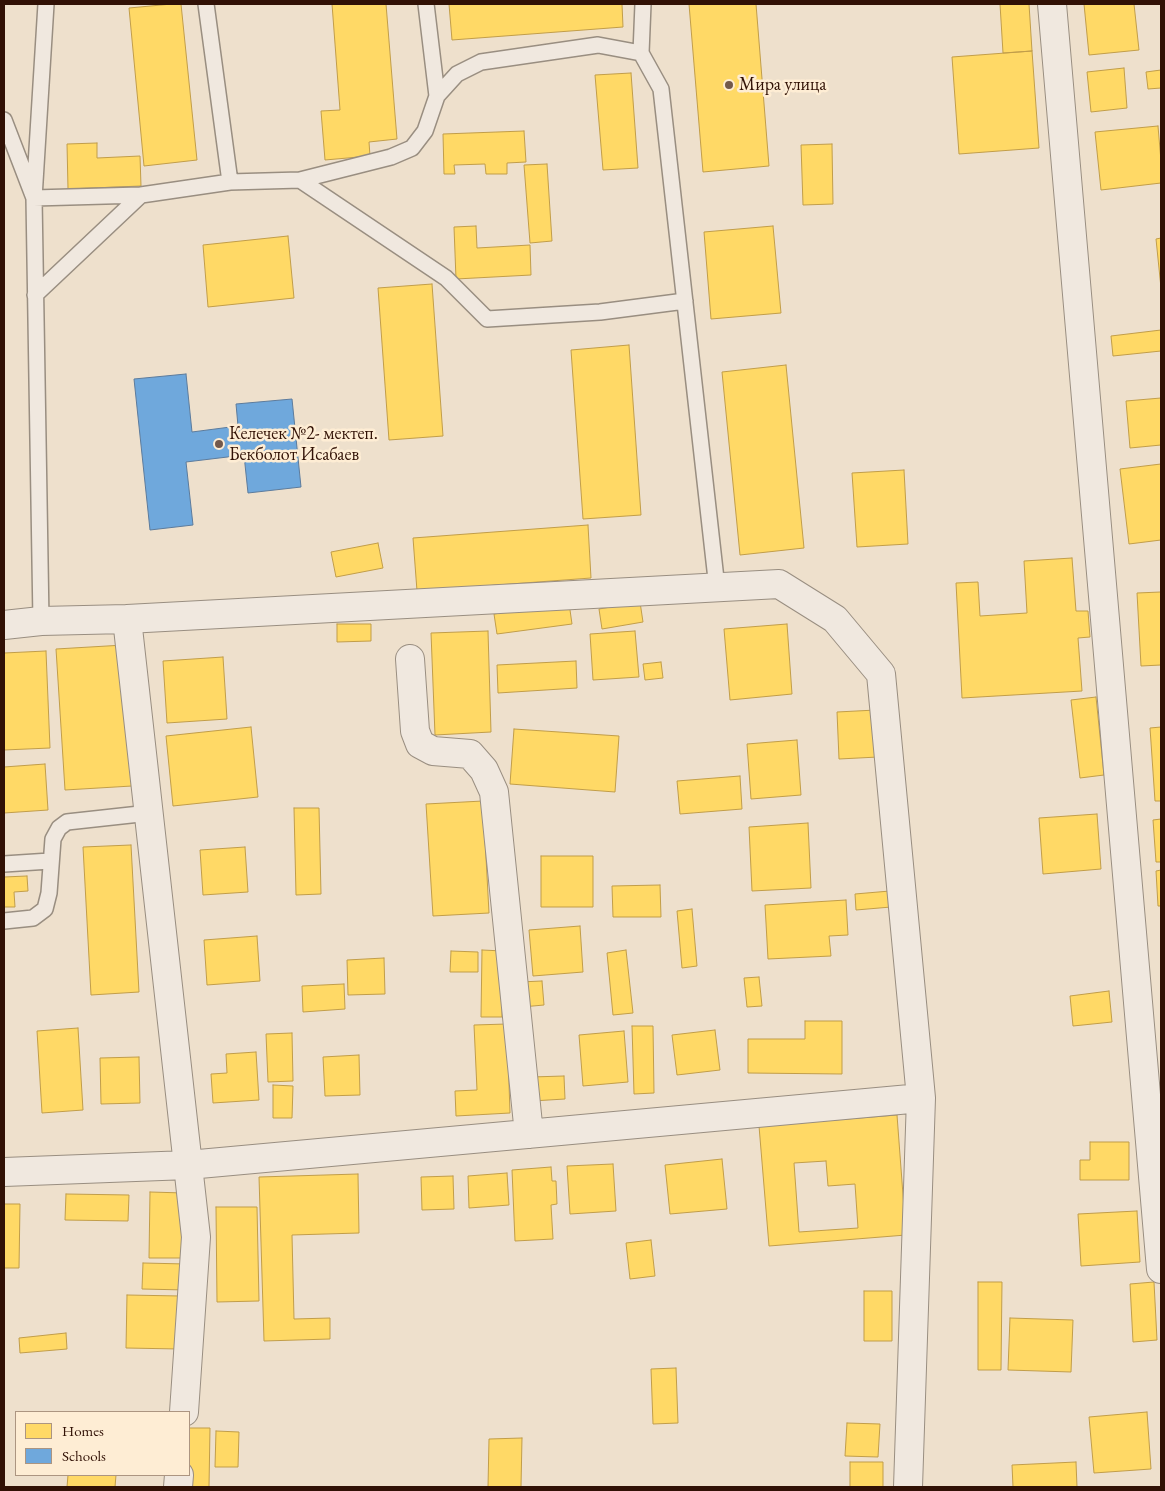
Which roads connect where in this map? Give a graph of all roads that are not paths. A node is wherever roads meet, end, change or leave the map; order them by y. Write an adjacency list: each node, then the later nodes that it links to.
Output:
1 (46, 4): 12 (lane)
2 (206, 4): 10 (lane)
3 (426, 4): 7 (lane)
4 (643, 4): 6 (lane)
5 (1052, 4): 28 (street)
6 (641, 53): 7 (lane); 14 (lane)
7 (437, 96): 9 (lane)
8 (4, 120): 12 (lane)
9 (300, 180): 10 (lane); 14 (lane)
10 (230, 182): 11 (lane)
11 (141, 194): 12 (lane); 13 (lane)
12 (34, 198): 17 (lane)
13 (35, 296)
14 (685, 301): 15 (lane)
15 (717, 588): 16 (street); 24 (street)
16 (127, 619): 17 (street); 20 (street)
17 (41, 622): 18 (street)
18 (4, 625)
19 (410, 659): 25 (street)
20 (149, 813): 21 (lane); 26 (street)
21 (50, 861): 22 (lane); 23 (lane)
22 (4, 864)
23 (4, 921)
24 (921, 1098): 25 (street); 30 (street)
25 (529, 1134): 26 (street)
26 (188, 1165): 27 (street); 29 (street)
27 (4, 1172)
28 (1161, 1269)
29 (184, 1411)
30 (908, 1487)

